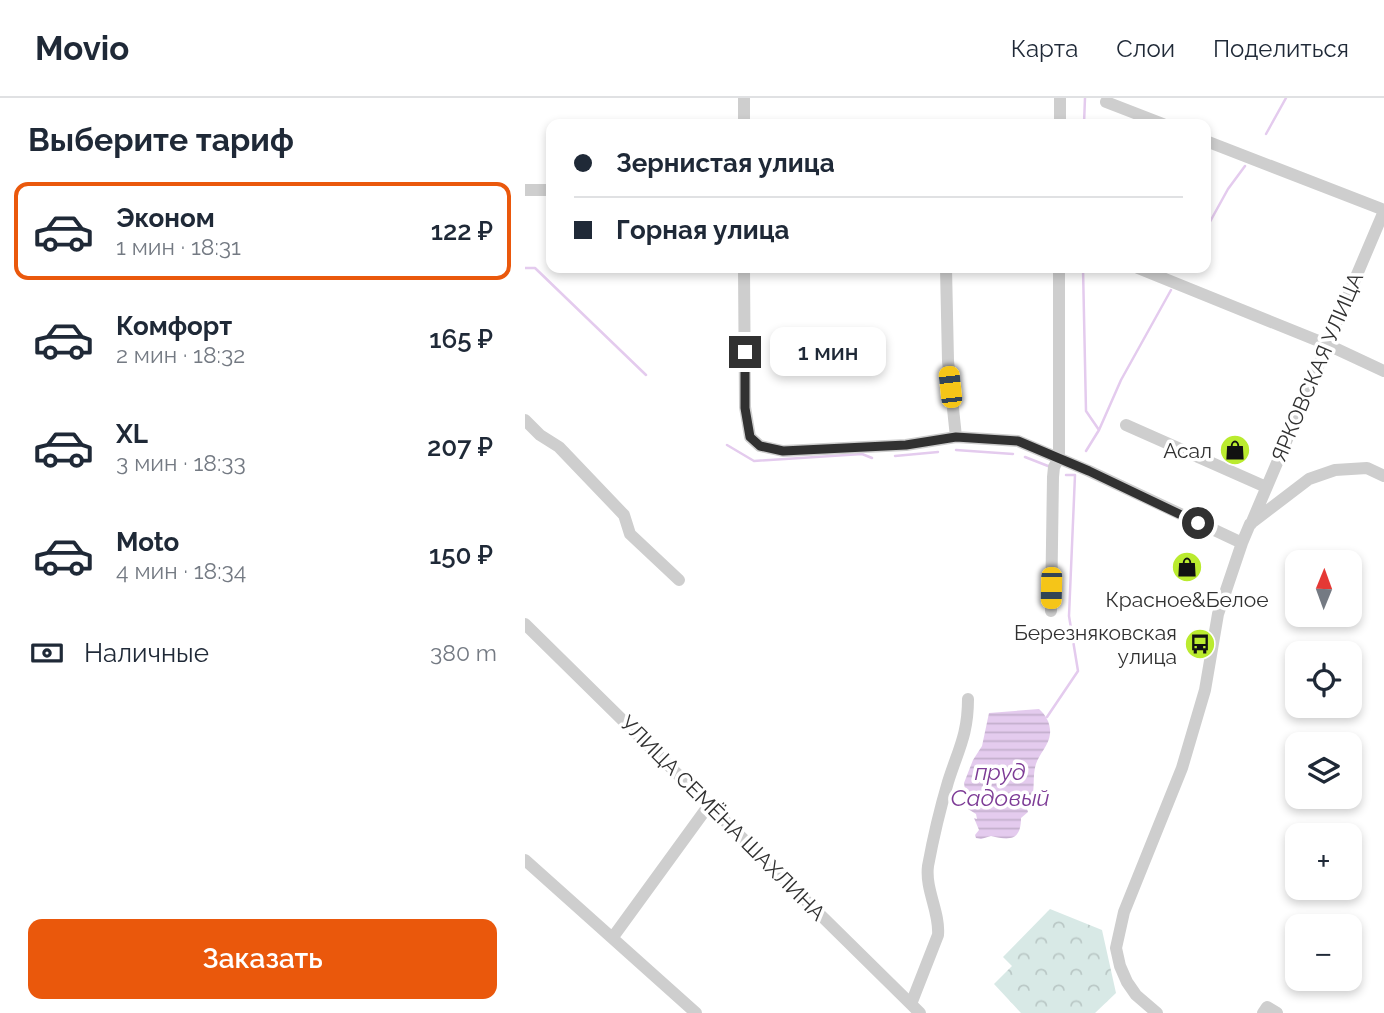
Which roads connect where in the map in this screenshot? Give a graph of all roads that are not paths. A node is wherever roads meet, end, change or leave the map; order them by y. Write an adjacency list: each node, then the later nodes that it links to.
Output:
1 (744, 98): 4 (street)
2 (1060, 98): 5 (street)
3 (1105, 102): 6 (street)
4 (744, 119)
5 (1060, 119)
6 (1150, 119)
7 (1211, 143): 10 (street)
8 (525, 190): 9 (street)
9 (546, 190)
10 (1384, 210): 15 (street, ЯРКОВСКАЯ УЛИЦА)
11 (744, 273): 19 (street)
12 (946, 273): 19 (street)
13 (1059, 273): 20 (street)
14 (1150, 273): 15 (street)
15 (1326, 345): 16 (street); 22 (street, ЯРКОВСКАЯ УЛИЦА)
16 (1384, 371)
17 (525, 420): 25 (street)
18 (1126, 425): 22 (street)
19 (956, 437): 20 (street)
20 (1059, 458): 24 (street); 26 (street)
21 (1384, 476): 23 (street)
22 (1266, 487): 23 (street, ЯРКОВСКАЯ УЛИЦА)
23 (1250, 524): 24 (street)
24 (1241, 543): 34 (street)
25 (678, 580)
26 (1051, 611)
27 (525, 624): 29 (street, УЛИЦА СЕМЁНА ШАХЛИНА)
28 (968, 699): 32 (street)
29 (709, 805): 31 (street); 32 (street, УЛИЦА СЕМЁНА ШАХЛИНА)
30 (525, 860): 31 (street)
31 (613, 937): 33 (street)
32 (916, 1008)
33 (696, 1013)
34 (1157, 1013)

